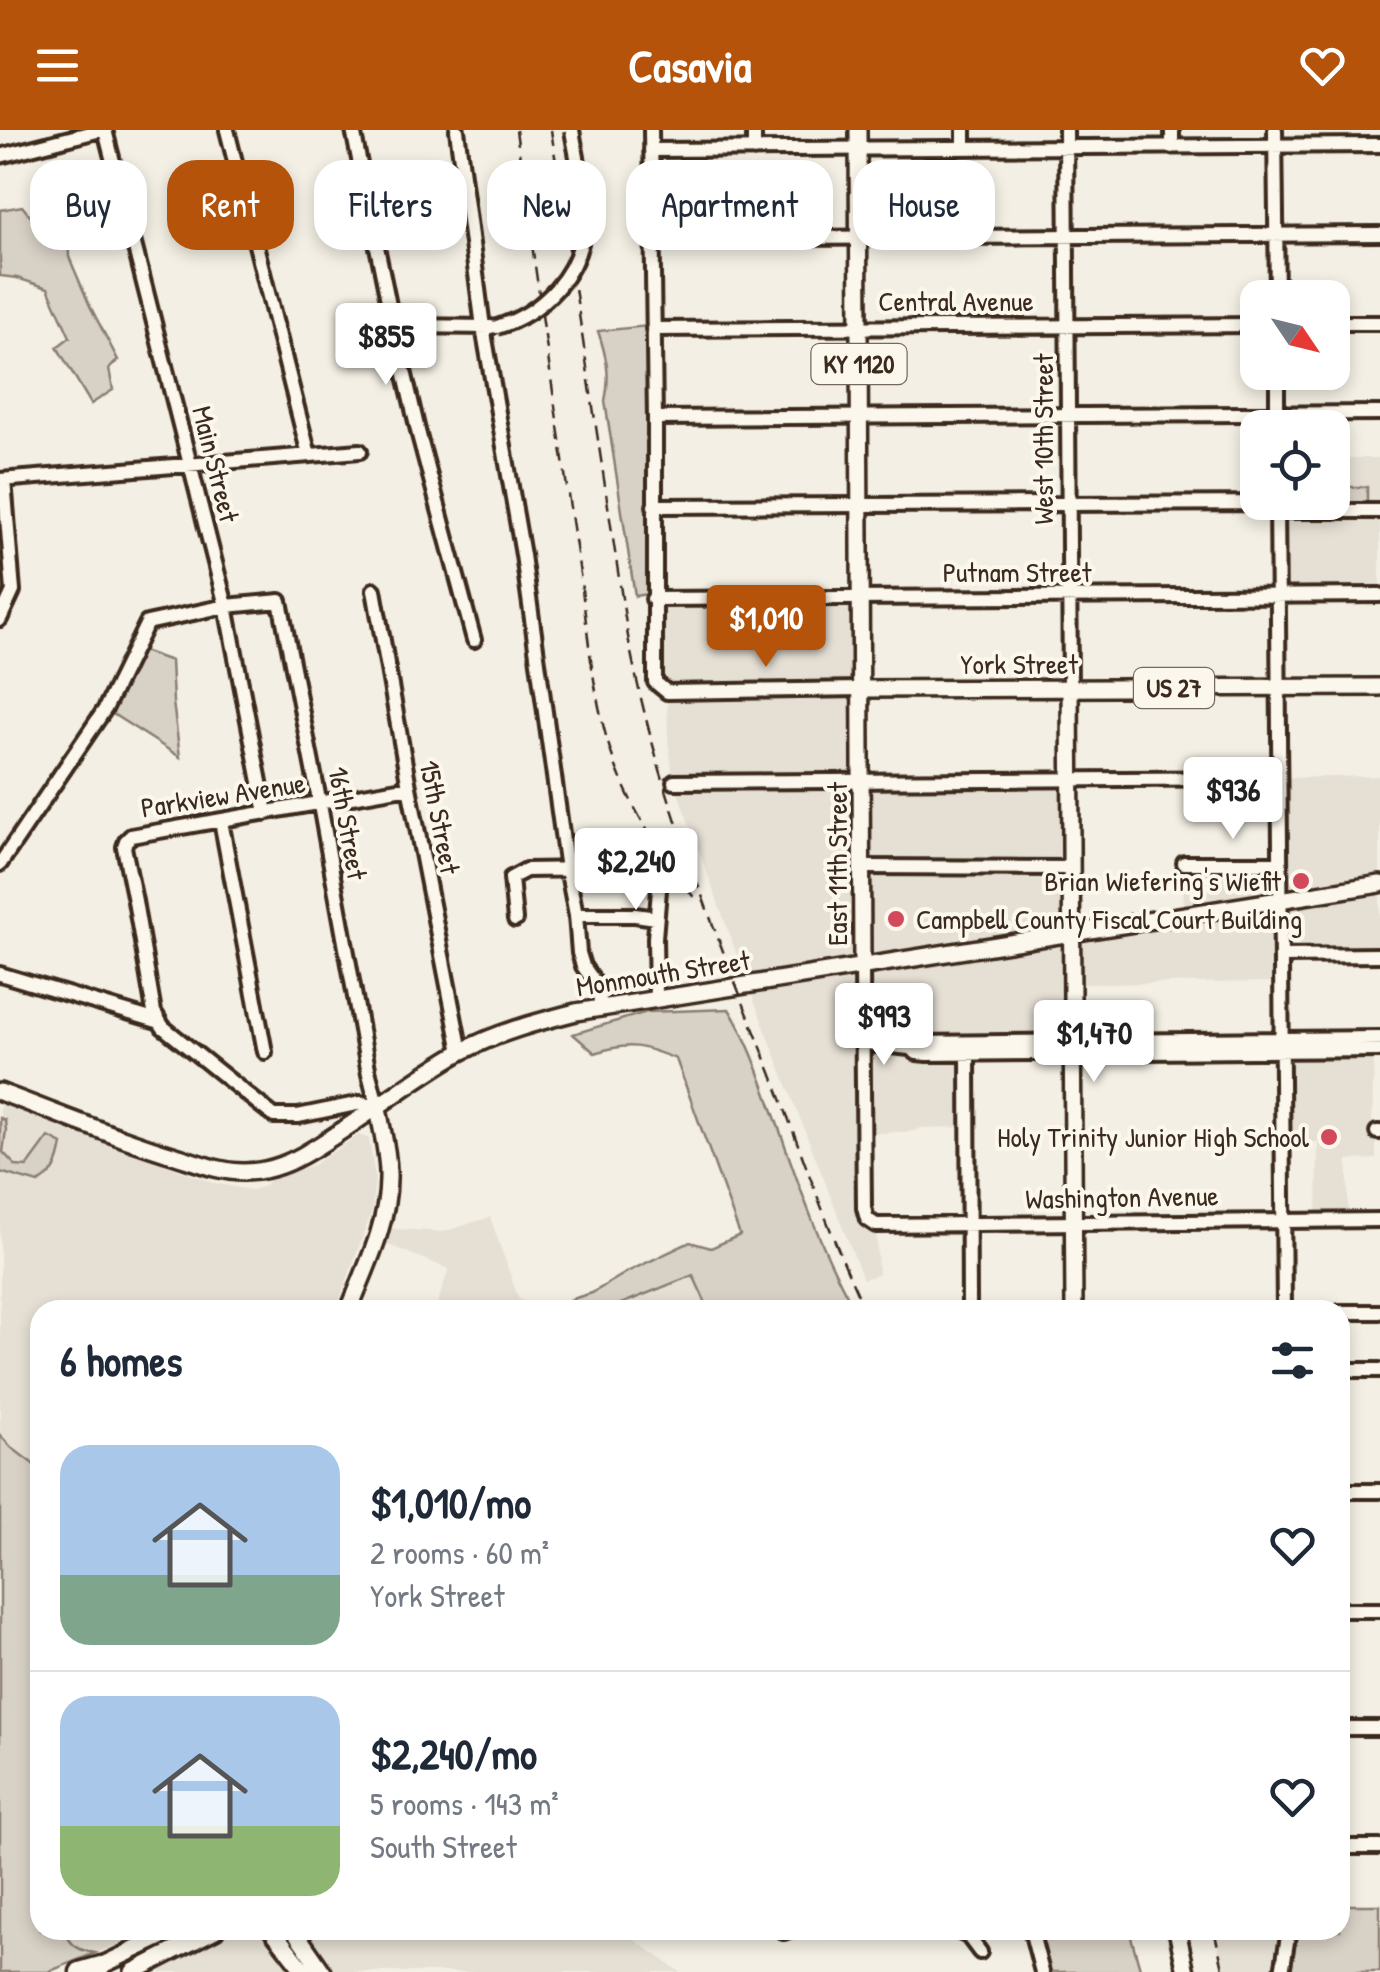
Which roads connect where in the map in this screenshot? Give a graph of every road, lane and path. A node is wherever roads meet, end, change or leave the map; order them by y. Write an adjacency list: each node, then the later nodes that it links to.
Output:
1 (103, 130): 21 (street); 47 (street, Main Street)
2 (227, 130): 46 (street)
3 (354, 130): 37 (street)
4 (457, 130): 36 (street)
5 (572, 130): 36 (street, bridge)
6 (651, 130): 18 (street)
7 (754, 130): 19 (street)
8 (858, 130): 20 (main road, KY 1120)
9 (964, 130): 16 (street)
10 (1066, 130): 17 (street, West 10th Street)
11 (1172, 130): 15 (street)
12 (1275, 130): 14 (street)
13 (1380, 145): 14 (street)
14 (1275, 146): 15 (street); 25 (street)
15 (1172, 147): 17 (street)
16 (964, 148): 17 (street); 20 (street)
17 (1066, 148): 27 (street, West 10th Street)
18 (651, 150): 19 (street); 22 (street)
19 (754, 150): 20 (street)
20 (858, 150): 23 (main road, KY 1120)
21 (0, 156)
22 (651, 160)
23 (858, 160)
24 (1380, 234): 25 (street)
25 (1276, 235): 27 (street); 30 (street)
26 (995, 236): 27 (street)
27 (1067, 236): 35 (street, West 10th Street)
28 (651, 250): 38 (street)
29 (859, 250): 34 (main road, KY 1120)
30 (1277, 280)
31 (1380, 323): 32 (street)
32 (1350, 324)
33 (1240, 325): 35 (street, Central Avenue)
34 (858, 326): 35 (street, Central Avenue); 38 (street, Central Avenue); 42 (main road, KY 1120)
35 (1069, 326): 40 (street, West 10th Street)
36 (490, 327): 37 (street); 81 (street)
37 (394, 328): 64 (street)
38 (654, 329): 43 (street)
39 (1380, 413): 41 (street)
40 (1069, 414): 42 (street); 44 (street); 49 (street, West 10th Street)
41 (1350, 415)
42 (859, 416): 43 (street); 51 (main road, KY 1120)
43 (655, 418): 50 (street)
44 (1240, 419)
45 (360, 451): 46 (street)
46 (308, 455): 47 (street)
47 (190, 464): 48 (street); 62 (street, Main Street)
48 (2, 480): 63 (street)
49 (1068, 505): 51 (street); 52 (street); 59 (street, West 10th Street)
50 (654, 506): 51 (street); 60 (street)
51 (860, 506): 61 (main road, KY 1120)
52 (1240, 506)
53 (1350, 510): 54 (street)
54 (1380, 511)
55 (1277, 520): 58 (street)
56 (374, 590): 73 (street, 15th Street)
57 (1380, 595): 58 (street, Putnam Street)
58 (1278, 596): 59 (street, Putnam Street); 67 (street)
59 (1069, 597): 61 (street, Putnam Street); 66 (street, West 10th Street)
60 (654, 598): 61 (street, Putnam Street); 68 (street, York Street)
61 (861, 598): 68 (main road, KY 1120)
62 (226, 606): 74 (street, 16th Street); 75 (street, Main Street); 79 (street)
63 (0, 619)
64 (474, 640)
65 (1380, 686): 67 (main road, York Street / US 27)
66 (1070, 688): 67 (main road, York Street / US 27); 68 (main road, York Street / US 27); 70 (main road)
67 (1278, 688): 69 (street)
68 (862, 689): 72 (main road, East 11th Street)
69 (1279, 778): 70 (street); 78 (street)
70 (1070, 780): 72 (street); 82 (main road)
71 (674, 782): 72 (street)
72 (862, 782): 80 (main road, East 11th Street)
73 (409, 788): 74 (street, Parkview Avenue); 103 (street, 15th Street)
74 (320, 804): 75 (street, Parkview Avenue); 105 (street, 16th Street)
75 (266, 814): 76 (street, Parkview Avenue)
76 (221, 821): 95 (street, Parkview Avenue); 102 (street)
77 (1184, 863): 78 (street)
78 (1280, 863): 84 (street)
79 (0, 864)
80 (863, 867): 82 (street); 91 (main road, East 11th Street)
81 (568, 868): 85 (street); 86 (street); 87 (street)
82 (1070, 868): 88 (main road)
83 (1380, 884): 84 (main road, Monmouth Street)
84 (1280, 899): 88 (main road, Monmouth Street); 90 (street)
85 (576, 916): 86 (street); 94 (street)
86 (656, 918): 93 (street)
87 (515, 920)
88 (1070, 932): 91 (main road, Monmouth Street); 99 (main road)
89 (1380, 955): 90 (street)
90 (1282, 956): 98 (street)
91 (862, 965): 93 (main road, Monmouth Street); 97 (street, East 11th Street)
92 (0, 974): 95 (street)
93 (656, 999): 94 (main road, Monmouth Street)
94 (601, 1008): 103 (main road, Monmouth Street)
95 (158, 1021): 105 (street)
96 (1380, 1038): 98 (street)
97 (863, 1043): 100 (street); 106 (street, East 11th Street)
98 (1282, 1044): 99 (street); 101 (street); 107 (street)
99 (1072, 1046): 100 (street); 109 (main road)
100 (968, 1048): 110 (street)
101 (1380, 1050)
102 (264, 1052)
103 (461, 1052): 105 (main road, Monmouth Street)
104 (0, 1092): 105 (main road, Monmouth Street)
105 (378, 1108): 111 (main road)
106 (868, 1218): 110 (street, Washington Avenue)
107 (1284, 1220): 108 (street, Washington Avenue); 109 (street, Washington Avenue); 114 (street)
108 (1380, 1220)
109 (1074, 1224): 110 (street, Washington Avenue); 113 (main road)
110 (969, 1225): 112 (street)
111 (353, 1300)
112 (969, 1300)
113 (1074, 1300)
114 (1284, 1300)
115 (1350, 1312): 116 (street)
116 (1380, 1312)
117 (1350, 1370): 118 (street)
118 (1380, 1370)
119 (1350, 1491): 120 (street)
120 (1380, 1491)
121 (1350, 1610): 122 (street)
122 (1380, 1610)
123 (1350, 1728): 124 (street)
124 (1380, 1728)
125 (1380, 1847): 126 (street)
126 (1350, 1848)
127 (155, 1940): 136 (main road)
128 (196, 1940): 138 (main road)
129 (280, 1940): 139 (main road)
130 (301, 1940): 140 (main road)
131 (971, 1940): 135 (street)
132 (1034, 1940): 141 (street)
133 (1179, 1940): 142 (main road)
134 (1287, 1940): 143 (street)
135 (980, 1952)
136 (95, 1969): 137 (highway)
137 (80, 1972)
138 (133, 1972)
139 (305, 1972)
140 (323, 1972)
141 (1042, 1972)
142 (1186, 1972)
143 (1282, 1972)

